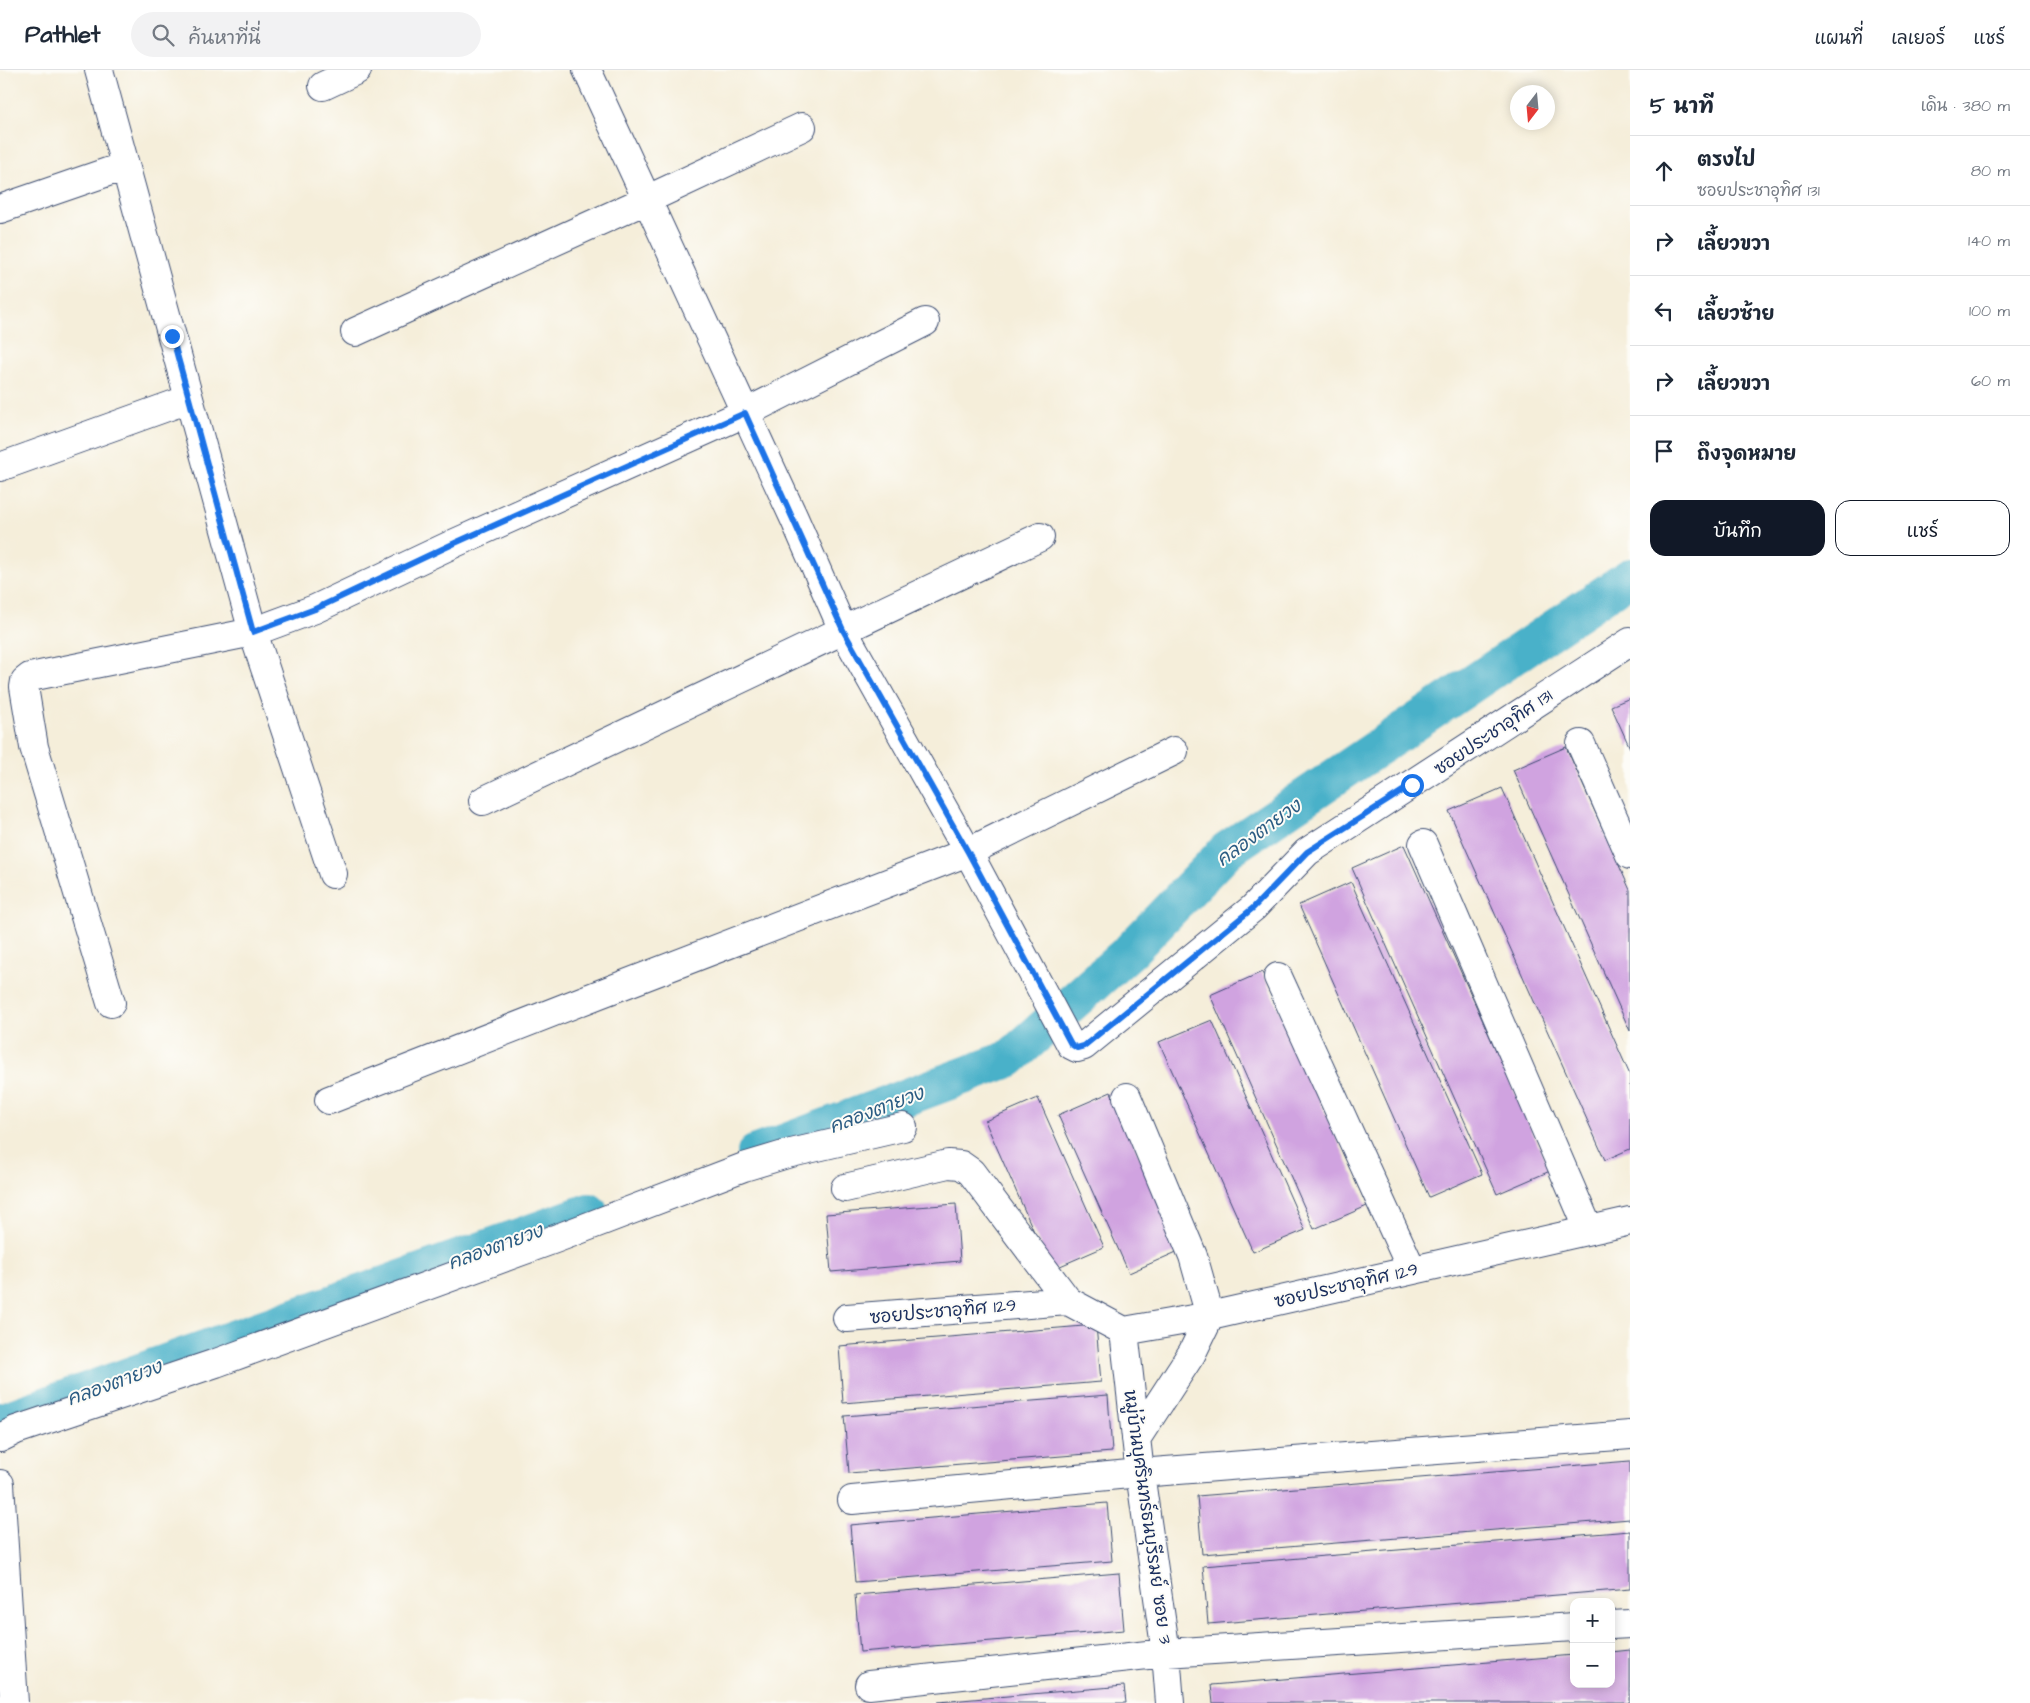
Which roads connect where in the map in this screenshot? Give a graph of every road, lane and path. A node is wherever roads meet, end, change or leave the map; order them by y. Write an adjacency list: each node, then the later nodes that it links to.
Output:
1 (99, 70): 6 (street)
2 (357, 70): 4 (street)
3 (587, 70): 7 (street)
4 (323, 86)
5 (802, 127): 7 (street)
6 (125, 166): 8 (street); 11 (street)
7 (646, 200): 10 (street); 12 (street)
8 (0, 209)
9 (925, 322): 12 (street)
10 (355, 332)
11 (189, 399): 13 (street); 16 (street)
12 (745, 413): 15 (street); 16 (street)
13 (0, 467)
14 (1040, 537): 15 (street)
15 (843, 630): 20 (street); 22 (street)
16 (253, 632): 24 (street); 26 (street)
17 (1630, 642): 22 (street, ซอยประชาอุทิศ 131)
18 (1581, 744): 23 (street)
19 (1174, 751): 22 (street)
20 (483, 801)
21 (1423, 844): 32 (street)
22 (968, 852): 28 (street)
23 (1630, 855)
24 (333, 874)
25 (1278, 976): 33 (street)
26 (110, 1004)
27 (1127, 1097): 35 (street)
28 (329, 1100)
29 (903, 1127): 39 (street)
30 (844, 1188): 34 (street)
31 (1630, 1221): 32 (street, ซอยประชาอุทิศ 129)
32 (1589, 1230): 33 (street, ซอยประชาอุทิศ 129)
33 (1412, 1270): 35 (street, ซอยประชาอุทิศ 129)
34 (1068, 1301): 36 (street, ซอยประชาอุทิศ 129); 37 (street)
35 (1210, 1316): 37 (street, ซอยประชาอุทิศ 129); 40 (street)
36 (847, 1318)
37 (1124, 1331): 40 (street, หมู่บ้านบุศรินทร์ธนบุรีรมย์ ซอย 3)
38 (1630, 1434): 41 (street)
39 (0, 1438)
40 (1136, 1439): 41 (street, หมู่บ้านบุศรินทร์ธนบุรีรมย์ ซอย 3)
41 (1140, 1473): 43 (street); 47 (street, หมู่บ้านบุศรินทร์ธนบุรีรมย์ ซอย 3)
42 (0, 1484): 49 (street)
43 (852, 1500)
44 (1630, 1624): 45 (street)
45 (1615, 1625)
46 (1570, 1627): 47 (street)
47 (1166, 1653): 48 (street); 50 (street, หมู่บ้านบุศรินทร์ธนบุรีรมย์ ซอย 3)
48 (869, 1685)
49 (14, 1703)
50 (1170, 1703)

